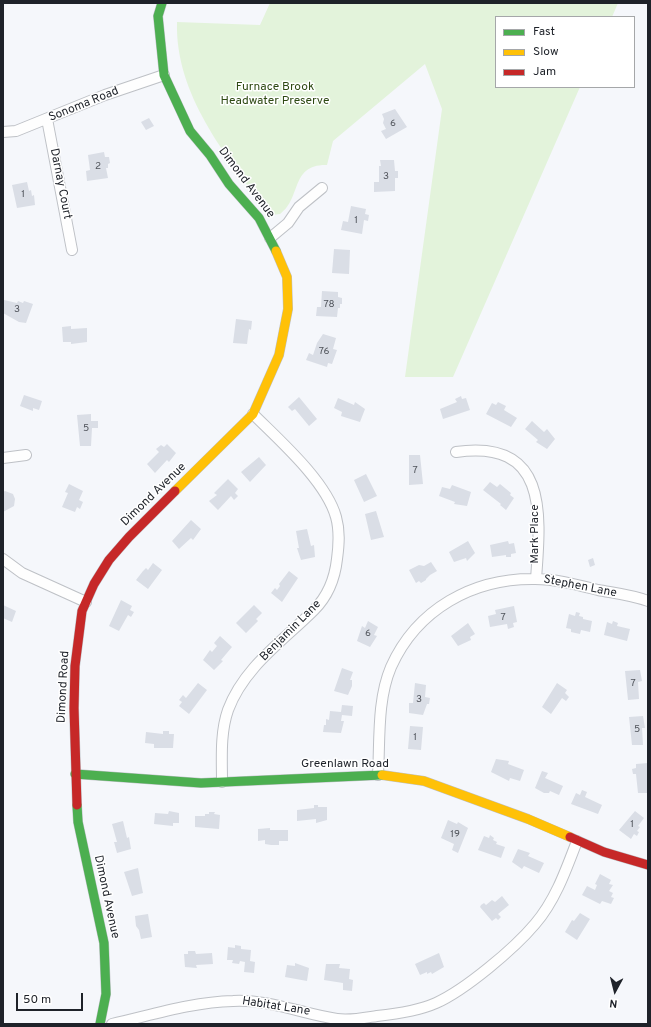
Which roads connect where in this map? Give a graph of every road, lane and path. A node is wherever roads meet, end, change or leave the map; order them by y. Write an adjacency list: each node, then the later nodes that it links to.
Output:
1 (162, 3): 2 (street, Dimond Avenue)
2 (164, 75): 3 (street, Sonoma Road); 6 (street, Dimond Avenue)
3 (47, 120): 4 (street, Sonoma Road); 7 (street, Darnay Court)
4 (3, 132)
5 (322, 188): 6 (street)
6 (270, 238): 8 (street, Dimond Avenue)
7 (72, 250)
8 (254, 414): 14 (street, Dimond Avenue); 18 (street, Benjamin Lane)
9 (456, 452): 13 (street, Mark Place)
10 (26, 455): 11 (street)
11 (3, 458)
12 (3, 559): 14 (street)
13 (536, 579): 15 (street, Stephen Lane); 17 (street, Stephen Lane)
14 (86, 602): 16 (street, Dimond Road)
15 (648, 602)
16 (75, 774): 18 (street, Greenlawn Road); 21 (street, Dimond Avenue)
17 (378, 775): 18 (street, Greenlawn Road); 19 (street, Greenlawn Road)
18 (222, 782)
19 (577, 841): 20 (street, Greenlawn Road); 22 (street, Habitat Lane)
20 (648, 865)
21 (100, 1024)
22 (112, 1024)

